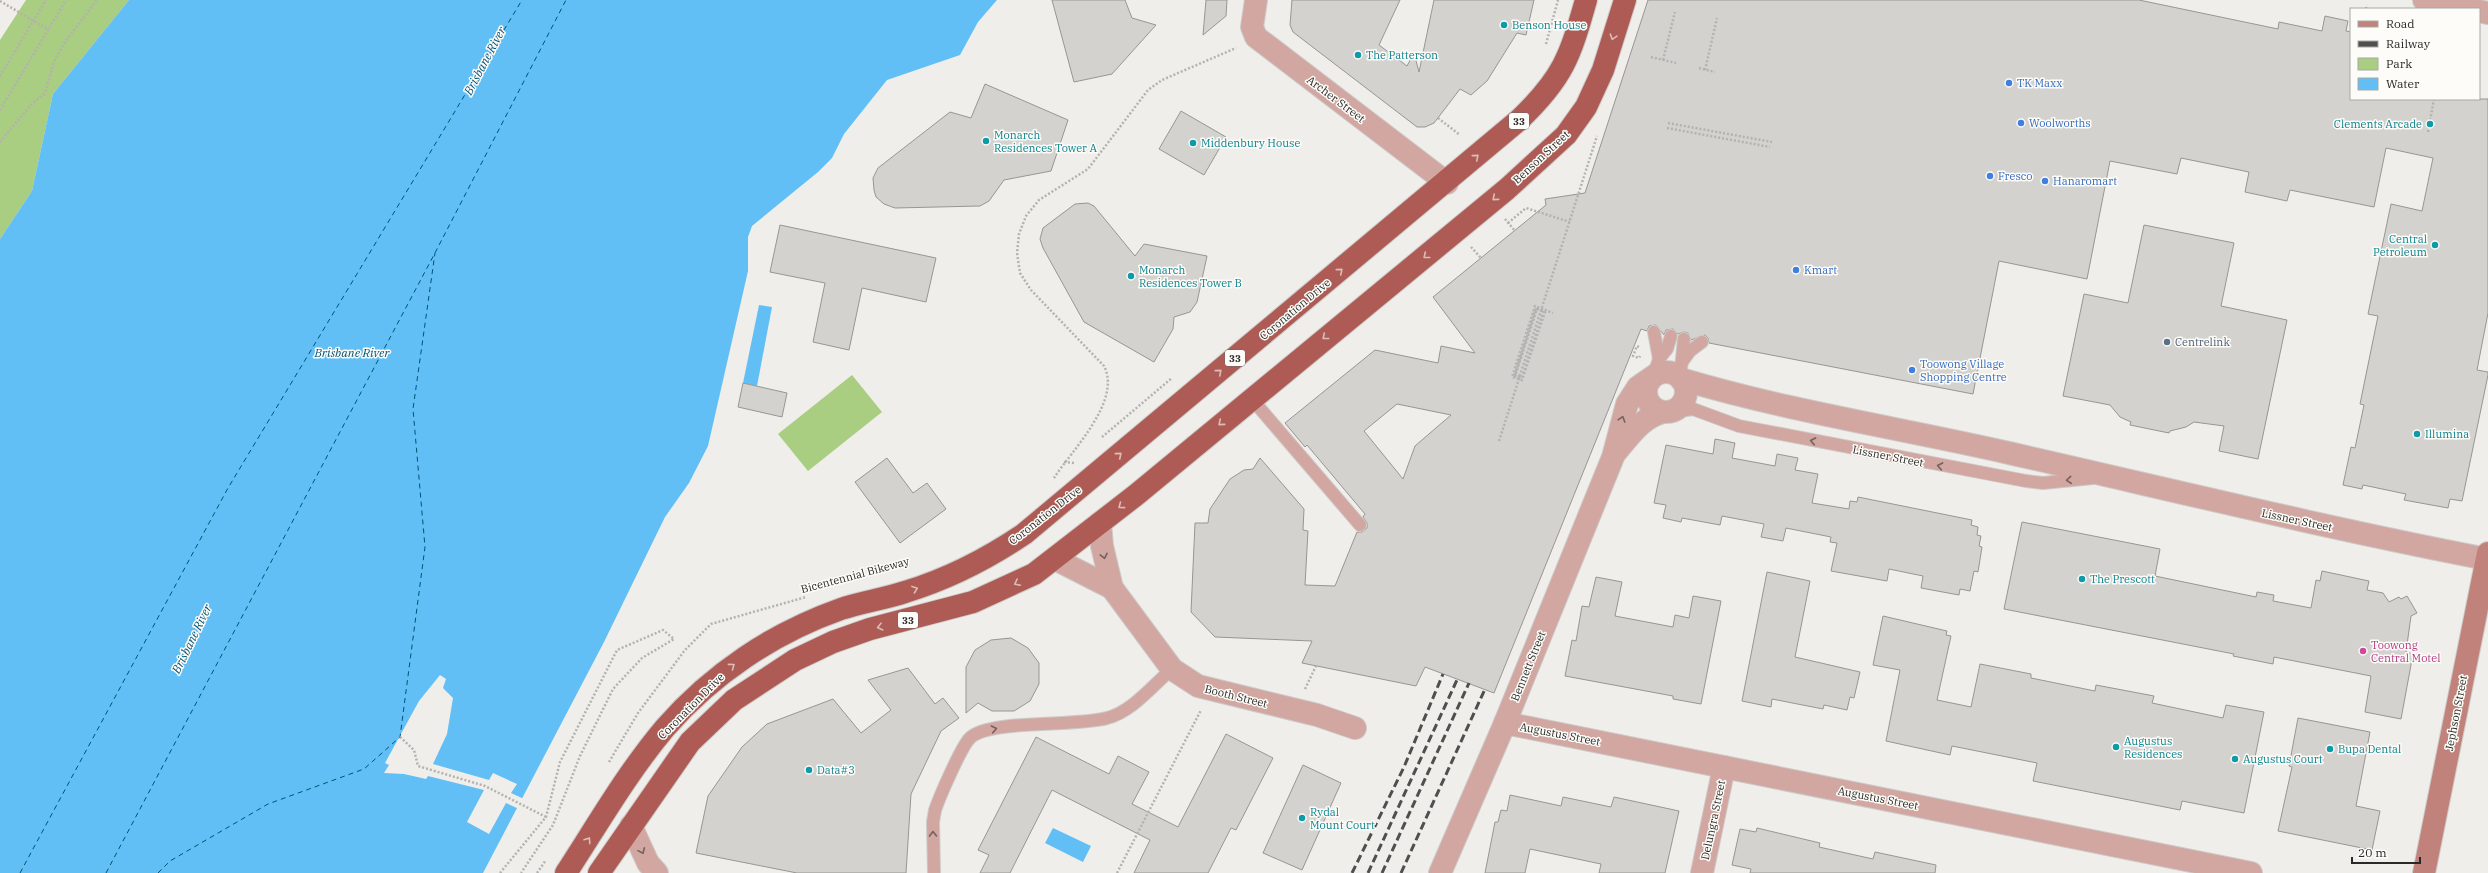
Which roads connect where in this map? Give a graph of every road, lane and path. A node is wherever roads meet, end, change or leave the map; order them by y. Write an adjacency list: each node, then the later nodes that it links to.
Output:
1 (46, 0): 15 (path)
2 (66, 0): 16 (path)
3 (97, 0): 34 (path)
4 (1256, 0): 17 (street)
5 (1558, 0): 18 (path)
6 (1586, 0): 37 (highway, 33, one-way to 6)
7 (1625, 0): 55 (highway, Benson Street / 33, one-way to 55)
8 (2424, 0): 12 (street)
9 (0, 2): 15 (path)
10 (2367, 5): 11 (path)
11 (2366, 8)
12 (2464, 8)
13 (1675, 12): 20 (path)
14 (1717, 18): 23 (path)
15 (34, 20): 16 (path); 25 (path)
16 (49, 30): 27 (path)
17 (1256, 37): 37 (street, Archer Street); 61 (path)
18 (1545, 48)
19 (1652, 57): 20 (path)
20 (1663, 60): 21 (path)
21 (1676, 63)
22 (1699, 68): 23 (path)
23 (1705, 70): 24 (path)
24 (1715, 72)
25 (0, 76)
26 (2434, 100): 31 (path)
27 (0, 110)
28 (1438, 118): 32 (path)
29 (1668, 123): 35 (path)
30 (1667, 128): 36 (path)
31 (2428, 132)
32 (1460, 135)
33 (1597, 136): 39 (path)
34 (0, 142)
35 (1772, 142)
36 (1770, 147)
37 (1447, 183): 79 (highway, Coronation Drive / 33, one-way to 37)
38 (1503, 217): 40 (path)
39 (1570, 222): 40 (path); 44 (path)
40 (1508, 223): 41 (path)
41 (1514, 231)
42 (1470, 245): 43 (path)
43 (1481, 258)
44 (1542, 310): 45 (path); 54 (path); 54 (path)
45 (1554, 313)
46 (1654, 332): 52 (lane)
47 (1671, 336): 52 (lane)
48 (1684, 339): 53 (lane)
49 (1702, 342): 53 (lane)
50 (1637, 346): 51 (path)
51 (1639, 358)
52 (1654, 371): 53 (street); 57 (street); 59 (street, Bennett Street, one-way to 52)
53 (1681, 373): 56 (street, Lissner Street); 57 (street)
54 (1520, 376): 58 (path)
55 (1251, 398): 62 (highway, 33, one-way to 62); 63 (lane)
56 (1747, 398): 57 (street, Lissner Street); 60 (street, Lissner Street)
57 (1671, 410): 59 (street, Bennett Street); 60 (lane, Lissner Street, one-way to 57)
58 (1499, 441)
59 (1613, 457): 71 (street, Bennett Street)
60 (2108, 477): 64 (street, Lissner Street)
61 (1052, 482)
62 (1100, 523): 65 (highway, 33); 66 (street, Booth Street, one-way to 66)
63 (1360, 525)
64 (2487, 556): 87 (main road, Jephson Street)
65 (1055, 559): 66 (street, Booth Street); 76 (highway, 33, one-way to 76)
66 (1112, 588): 68 (street, Booth Street)
67 (807, 596): 69 (path, Bicentennial Bikeway)
68 (1172, 668): 72 (street, Booth Street); 82 (lane, one-way to 68)
69 (665, 678)
70 (1203, 706): 83 (path)
71 (1505, 723): 74 (street, Augustus Street); 84 (street, Bennett Street)
72 (1356, 728)
73 (400, 737): 75 (path)
74 (1724, 767): 85 (street, Delungra Street); 86 (street, Augustus Street)
75 (546, 817): 77 (path); 78 (path)
76 (631, 826): 80 (highway, 33); 81 (street, one-way to 81)
77 (500, 873)
78 (521, 873)
79 (566, 873)
80 (599, 873)
81 (657, 873)
82 (934, 873)
83 (1117, 873)
84 (1440, 873)
85 (1702, 873)
86 (2251, 873)
87 (2424, 873)

